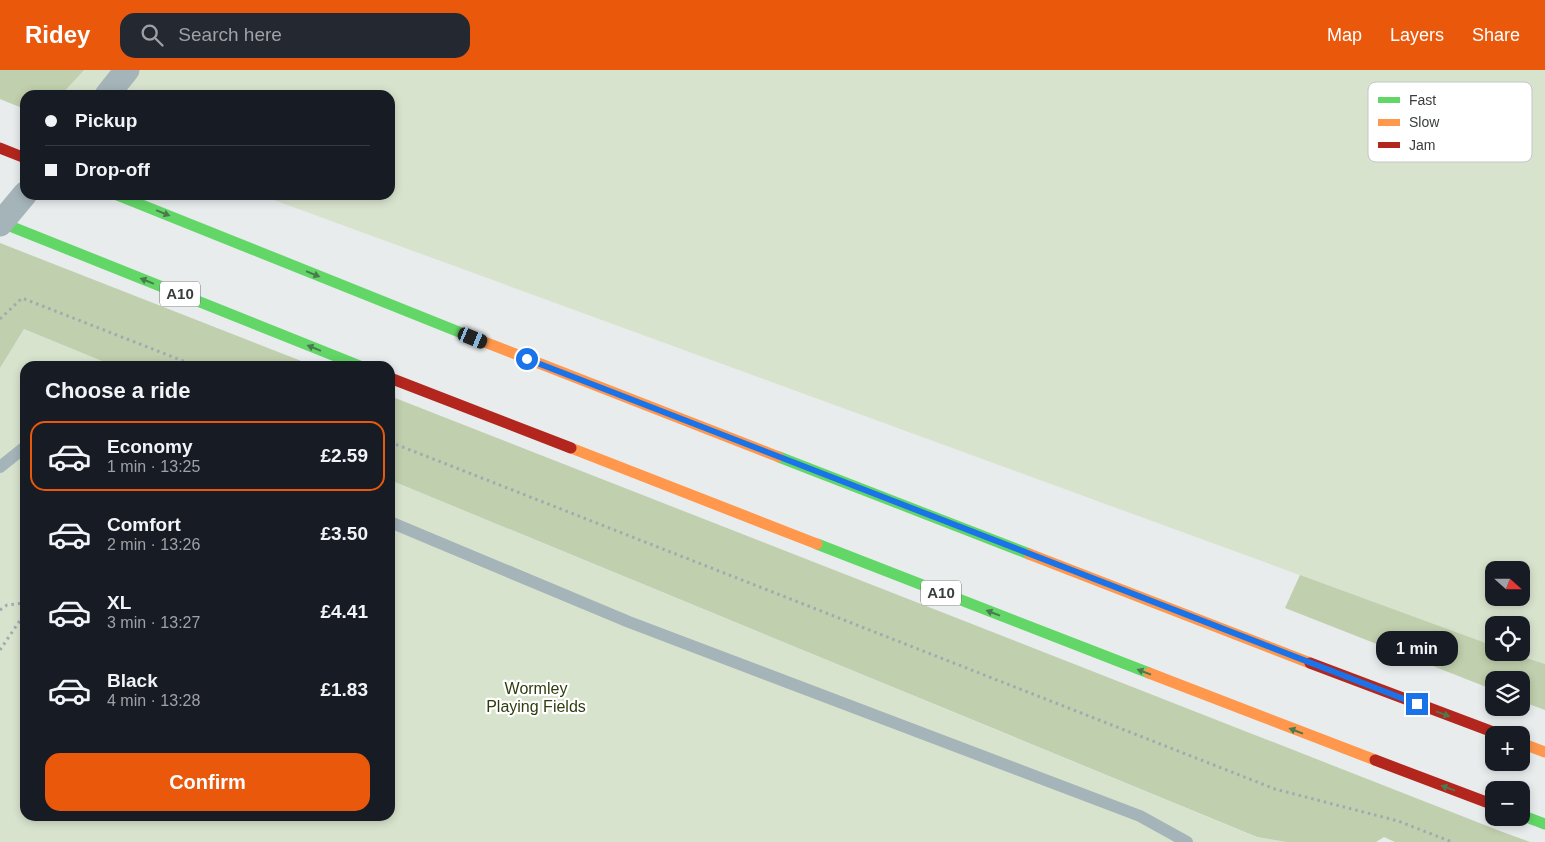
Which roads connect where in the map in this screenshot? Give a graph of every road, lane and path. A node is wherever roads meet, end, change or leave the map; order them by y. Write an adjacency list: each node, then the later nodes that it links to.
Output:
1 (127, 70): 2 (street)
2 (111, 90)
3 (0, 148): 4 (highway)
4 (20, 156)
5 (20, 200): 7 (street, bridge)
6 (129, 200): 20 (highway, one-way to 20)
7 (0, 223): 10 (highway, A10, one-way to 7)
8 (0, 319): 9 (path)
9 (183, 361)
10 (347, 361)
11 (395, 380): 23 (highway, A10, one-way to 11)
12 (395, 444): 27 (path)
13 (20, 451): 14 (lane)
14 (0, 467)
15 (395, 524): 26 (lane)
16 (20, 604): 17 (path)
17 (0, 610)
18 (20, 620): 19 (path)
19 (0, 650)
20 (1485, 729)
21 (1530, 746): 22 (highway)
22 (1545, 752)
23 (1485, 802)
24 (1530, 818): 25 (highway)
25 (1545, 824)
26 (1187, 842)
27 (1452, 842)

